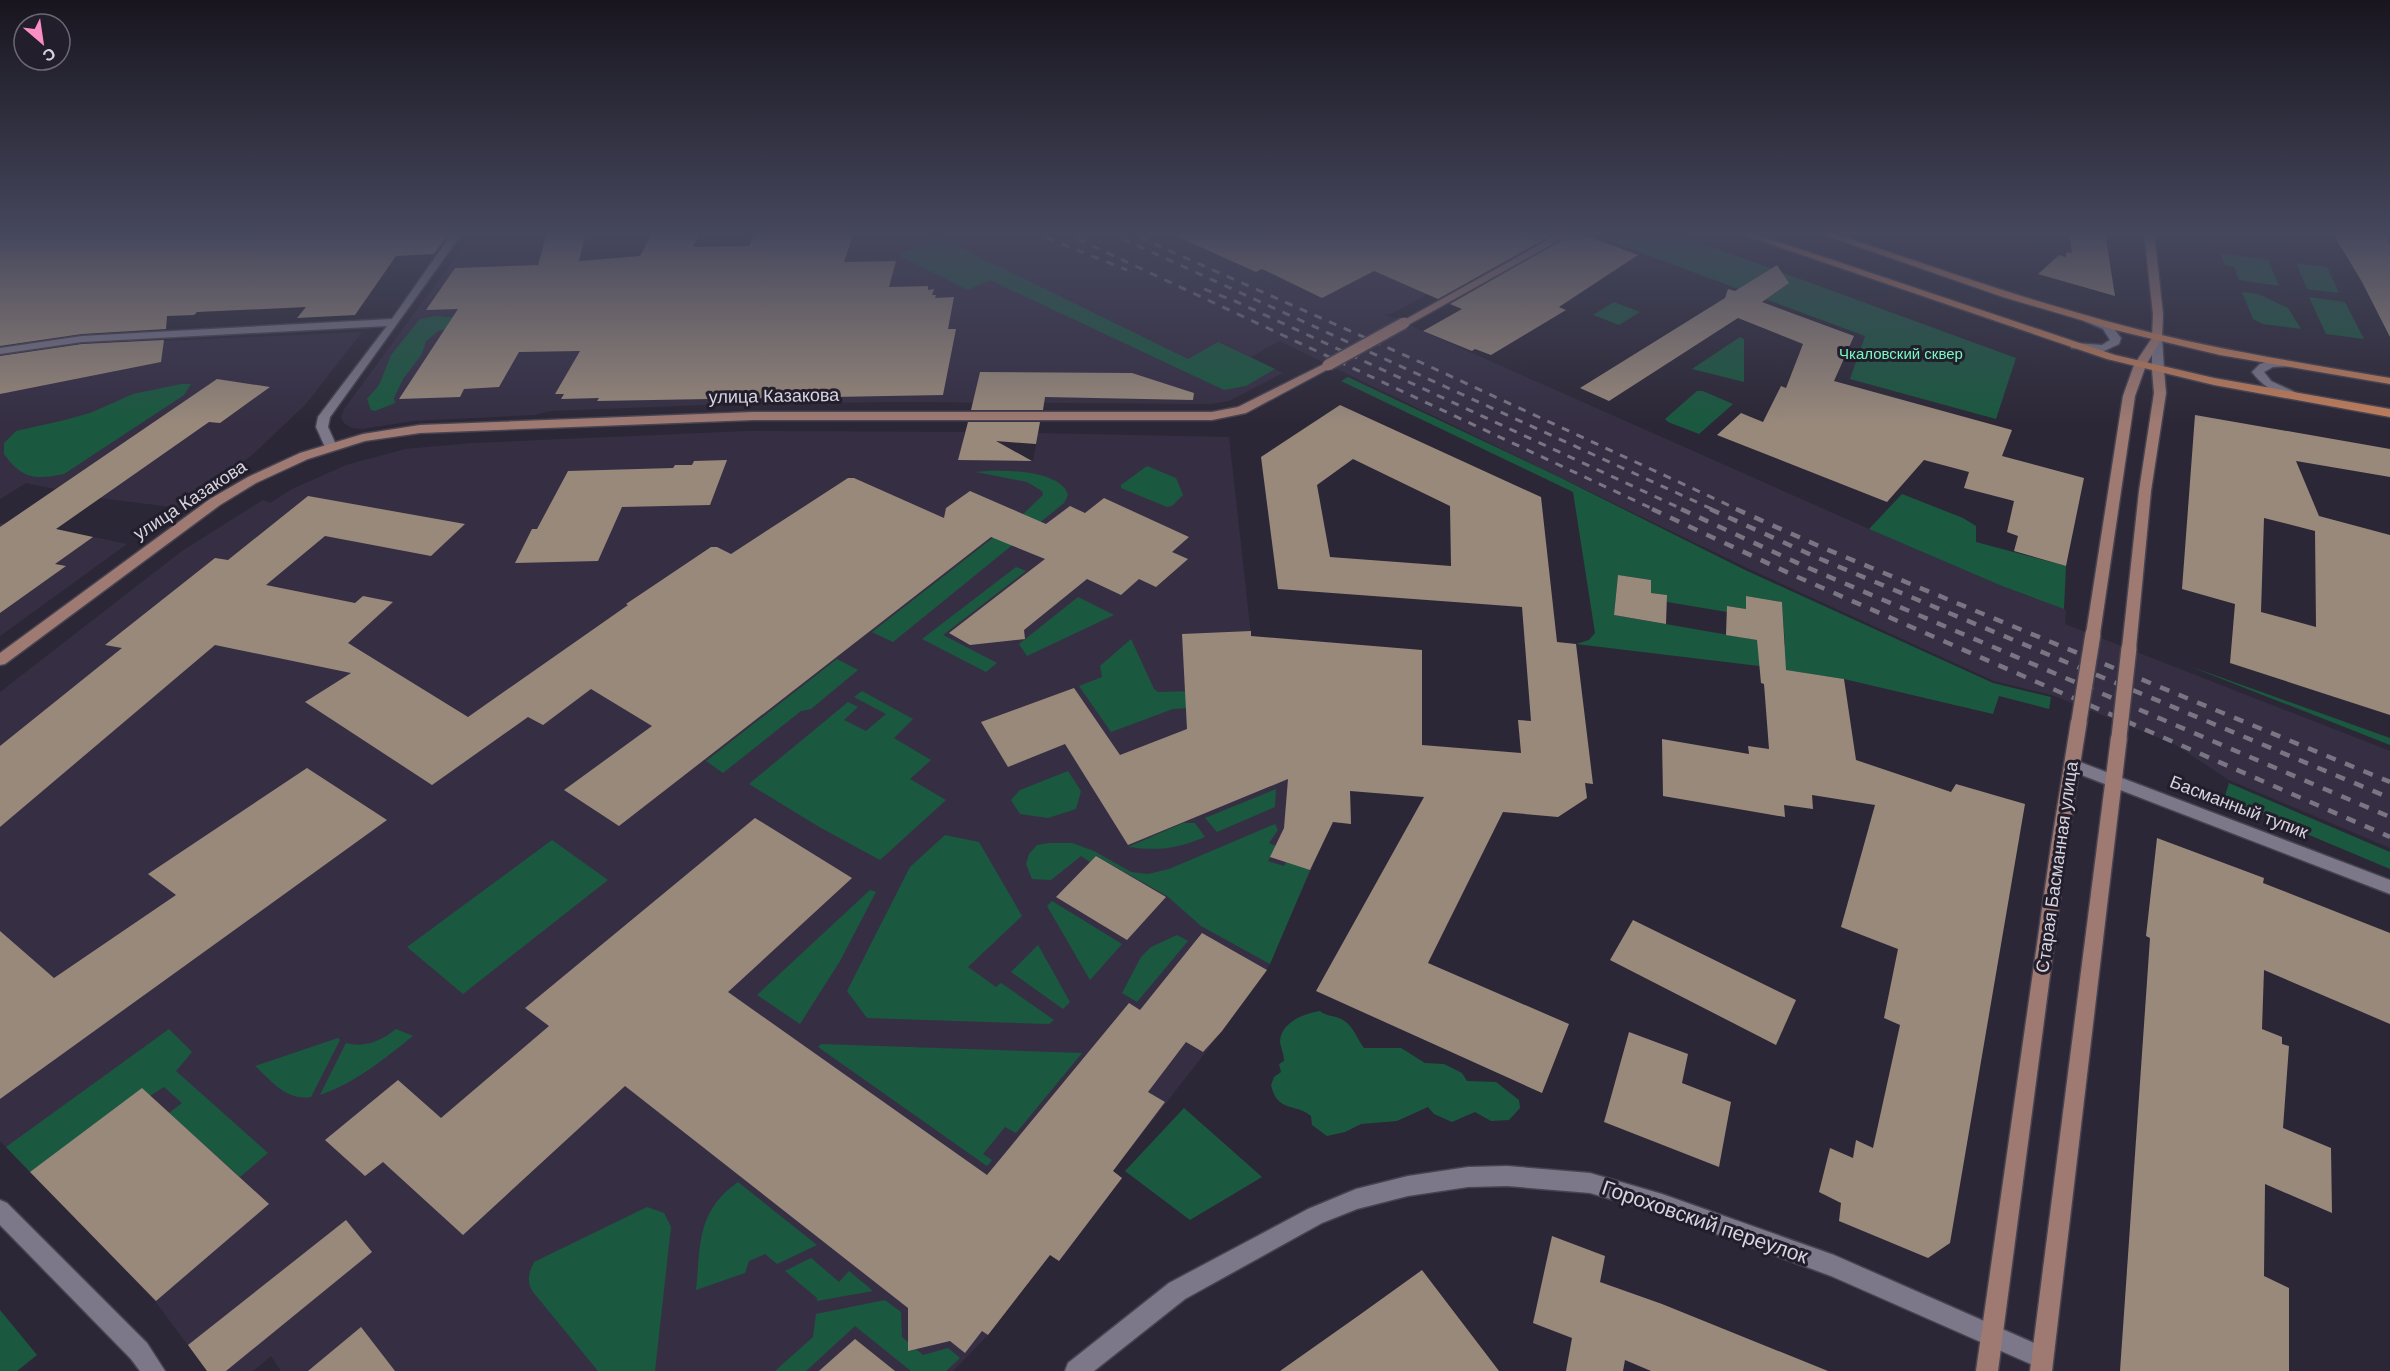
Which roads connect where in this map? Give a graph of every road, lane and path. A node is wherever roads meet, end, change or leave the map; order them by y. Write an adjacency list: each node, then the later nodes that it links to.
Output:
1 (413, 296): 7 (street)
2 (1453, 296): 17 (main road, улица Казакова, bridge)
3 (1928, 296): 9 (main road)
4 (2017, 296): 6 (main road)
5 (2156, 296): 8 (main road)
6 (2088, 319): 8 (main road); 9 (street)
7 (395, 322): 10 (street); 17 (street)
8 (2157, 338): 11 (main road); 12 (main road, Старая Басманная улица); 13 (street)
9 (2072, 345): 12 (main road)
10 (0, 351)
11 (2290, 364): 14 (main road); 15 (street)
12 (2140, 365): 13 (main road); 19 (main road, Старая Басманная улица, bridge)
13 (2158, 370): 15 (main road); 20 (main road, bridge)
14 (2390, 381)
15 (2304, 398): 16 (main road)
16 (2390, 413)
17 (331, 447): 18 (main road, улица Казакова)
18 (0, 660)
19 (2072, 765): 20 (street, Басманный тупик); 23 (main road, Старая Басманная улица)
20 (2114, 780): 21 (street, Басманный тупик); 24 (main road)
21 (2390, 887)
22 (0, 1210): 25 (street)
23 (1991, 1335): 24 (street, Гороховский переулок); 26 (street, Гороховский переулок); 27 (main road, Старая Басманная улица)
24 (2042, 1364)
25 (154, 1371)
26 (1076, 1371)
27 (1987, 1371)

